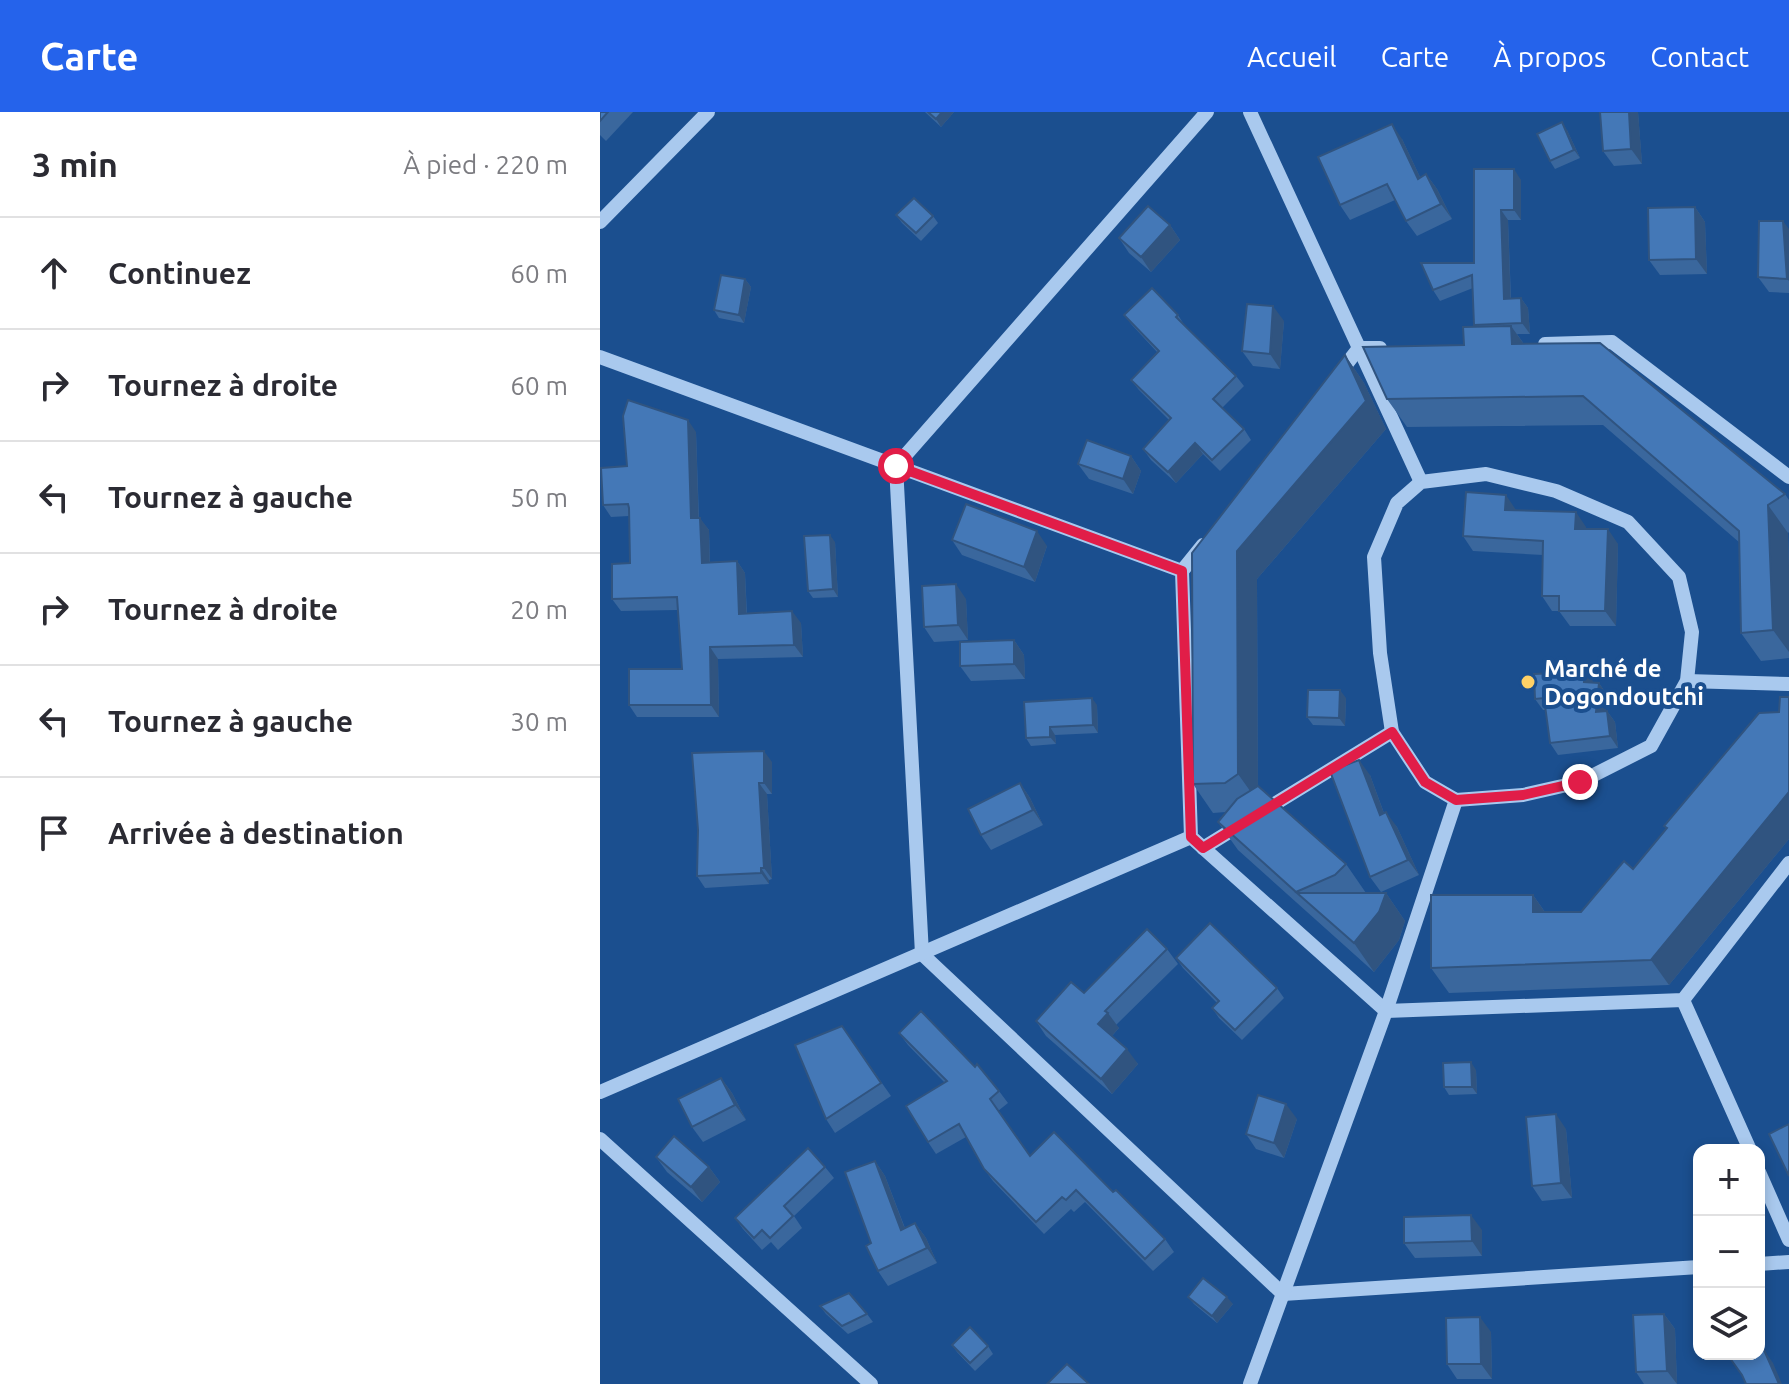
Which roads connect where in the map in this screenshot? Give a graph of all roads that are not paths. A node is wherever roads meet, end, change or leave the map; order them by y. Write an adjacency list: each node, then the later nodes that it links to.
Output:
1 (708, 112): 4 (street)
2 (1207, 112): 10 (street)
3 (1250, 112): 7 (street)
4 (600, 222)
5 (1533, 344): 11 (street)
6 (1390, 347): 7 (street)
7 (1359, 348): 9 (street); 12 (street)
8 (600, 357): 10 (street)
9 (1329, 385)
10 (896, 466): 14 (street); 22 (street)
11 (1789, 477)
12 (1421, 482): 15 (street); 17 (street)
13 (1212, 534): 14 (street)
14 (1182, 571): 19 (street)
15 (1687, 681): 16 (street); 18 (street)
16 (1789, 684)
17 (1392, 732): 18 (street); 20 (street)
18 (1456, 800): 24 (street)
19 (1191, 837): 20 (street); 22 (street)
20 (1203, 848): 24 (street)
21 (1789, 863): 23 (street)
22 (922, 954): 25 (street); 33 (street)
23 (1683, 1000): 24 (street); 27 (street)
24 (1386, 1011): 33 (street)
25 (600, 1092)
26 (600, 1139): 34 (street)
27 (1747, 1144)
28 (1765, 1186): 29 (street)
29 (1789, 1240)
30 (1789, 1262): 31 (street)
31 (1765, 1264)
32 (1693, 1267): 33 (street)
33 (1283, 1294): 35 (street)
34 (871, 1384)
35 (1250, 1384)

